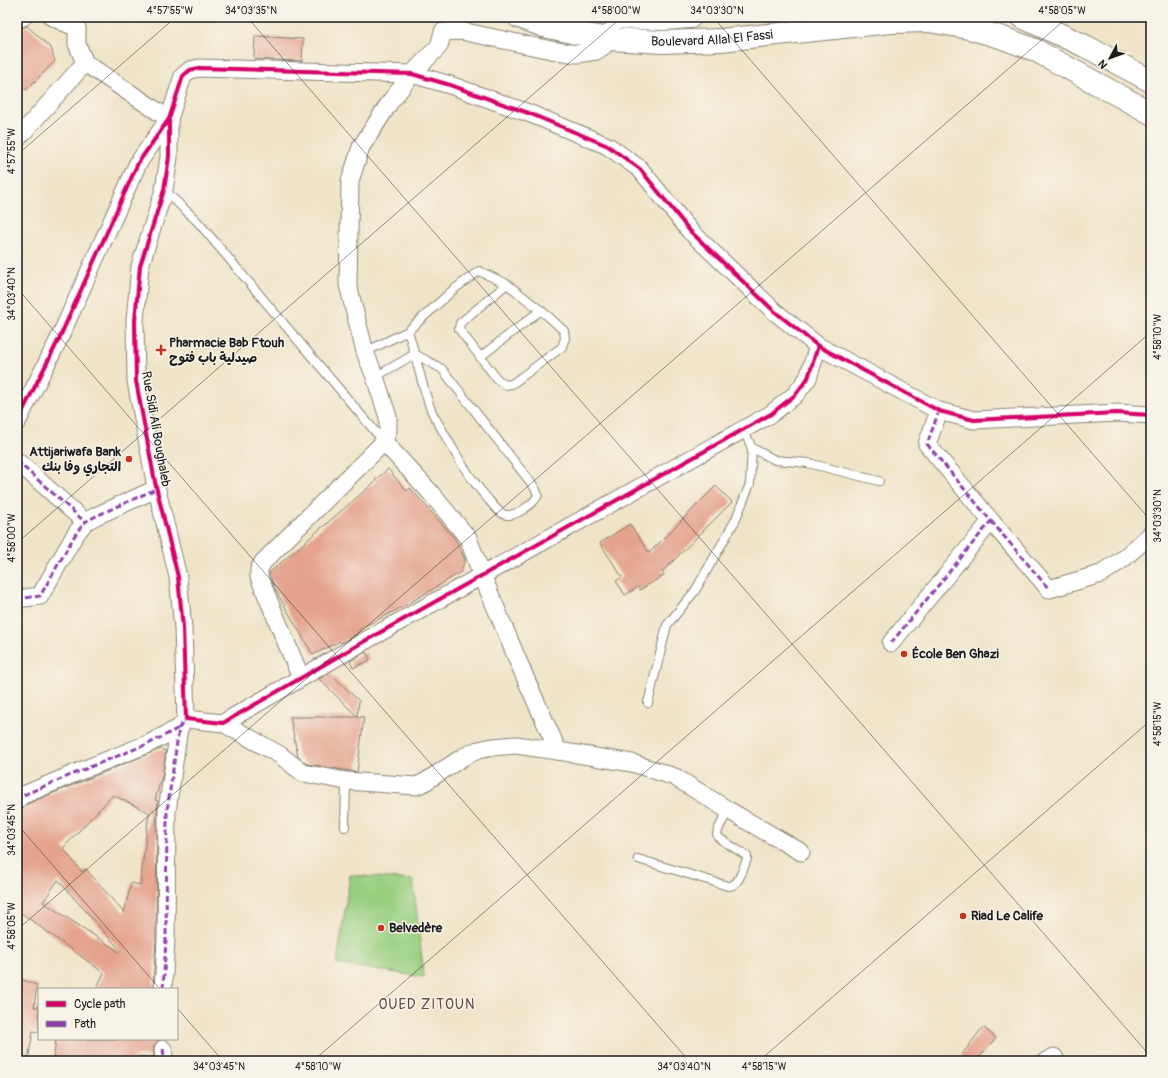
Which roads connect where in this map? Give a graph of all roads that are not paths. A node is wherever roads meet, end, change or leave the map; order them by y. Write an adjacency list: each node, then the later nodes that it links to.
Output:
1 (23, 17): 8 (street)
2 (52, 17): 9 (street)
3 (519, 17): 10 (main road, Boulevard Allal El Fassi)
4 (612, 17): 10 (street)
5 (616, 17): 6 (main road, Boulevard Allal El Fassi)
6 (690, 17)
7 (1022, 17): 13 (main road)
8 (17, 20)
9 (81, 23): 11 (street)
10 (610, 38): 12 (street); 14 (main road, Boulevard Allal El Fassi)
11 (85, 63): 15 (street); 16 (street)
12 (412, 74): 15 (street); 21 (street); 22 (street)
13 (1151, 81)
14 (1151, 113)
15 (169, 119): 17 (street, Rue Sidi Ali Boughaleb); 28 (street)
16 (17, 139)
17 (164, 190): 30 (lane); 34 (street, Rue Sidi Ali Boughaleb)
18 (507, 284): 19 (lane); 20 (lane); 24 (lane)
19 (541, 310): 24 (lane); 24 (lane)
20 (408, 331): 22 (lane); 23 (lane)
21 (818, 346): 26 (street); 29 (street)
22 (365, 352): 25 (street)
23 (415, 354): 23 (lane); 25 (lane)
24 (480, 357)
25 (375, 377): 30 (street)
26 (939, 411): 27 (street); 35 (street)
27 (1151, 415)
28 (17, 422)
29 (742, 429): 31 (lane); 38 (street)
30 (384, 442): 38 (street); 41 (street)
31 (752, 448): 33 (lane); 42 (lane)
32 (17, 460): 36 (street)
33 (879, 481)
34 (156, 489): 36 (street); 44 (street, Rue Sidi Ali Boughaleb)
35 (991, 521): 37 (street); 40 (street)
36 (85, 522): 39 (street)
37 (1151, 534)
38 (482, 575): 41 (street); 45 (street)
39 (17, 599)
40 (891, 643)
41 (301, 678): 43 (street)
42 (648, 703)
43 (223, 723): 44 (street); 46 (street)
44 (183, 724): 47 (street); 52 (street, Rue Sidi Ali Boughaleb)
45 (558, 750): 46 (street); 48 (street)
46 (346, 781): 49 (lane)
47 (17, 801)
48 (728, 810): 50 (street); 51 (lane)
49 (345, 827)
50 (801, 852)
51 (638, 859)
52 (163, 988)
53 (1046, 1061): 54 (street)
54 (1056, 1061)

